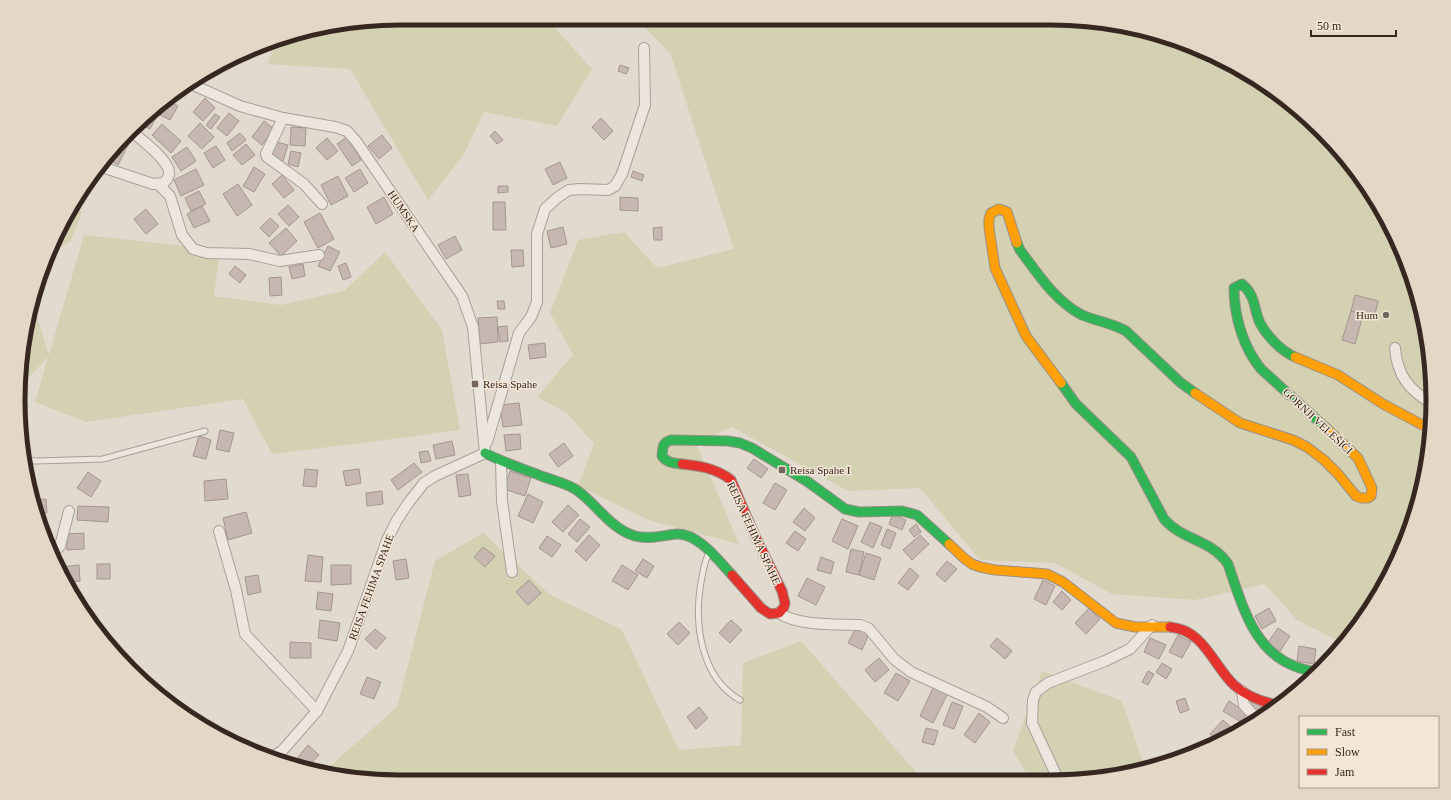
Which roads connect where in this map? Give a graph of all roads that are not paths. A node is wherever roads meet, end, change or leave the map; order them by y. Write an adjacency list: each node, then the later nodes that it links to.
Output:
1 (644, 48): 13 (street)
2 (195, 86): 3 (street, HUMSKA)
3 (283, 118): 7 (street); 13 (street, HUMSKA)
4 (136, 134): 6 (street)
5 (105, 168): 6 (street)
6 (158, 184): 8 (street)
7 (322, 204)
8 (319, 255)
9 (1395, 348): 10 (street)
10 (1426, 400)
11 (1425, 426): 23 (street, GORNJI VELEŠIĆI)
12 (205, 431): 14 (lane)
13 (485, 451): 15 (street); 27 (street, REISA FEHIMA SPAHE)
14 (30, 460)
15 (501, 461): 19 (street); 20 (street)
16 (69, 511): 18 (street)
17 (219, 531): 27 (street)
18 (56, 548)
19 (710, 552): 21 (street); 25 (lane)
20 (512, 572)
21 (779, 613): 22 (street, REISA FEHIMA SPAHE); 29 (street)
22 (1152, 625): 24 (street, REISA FEHIMA SPAHE); 31 (street)
23 (1310, 671)
24 (1242, 691): 26 (street, REISA FEHIMA SPAHE); 28 (street)
25 (740, 700)
26 (1272, 703)
27 (317, 711): 30 (street, REISA FEHIMA SPAHE)
28 (1254, 715)
29 (1002, 718)
30 (277, 754)
31 (1056, 775)

